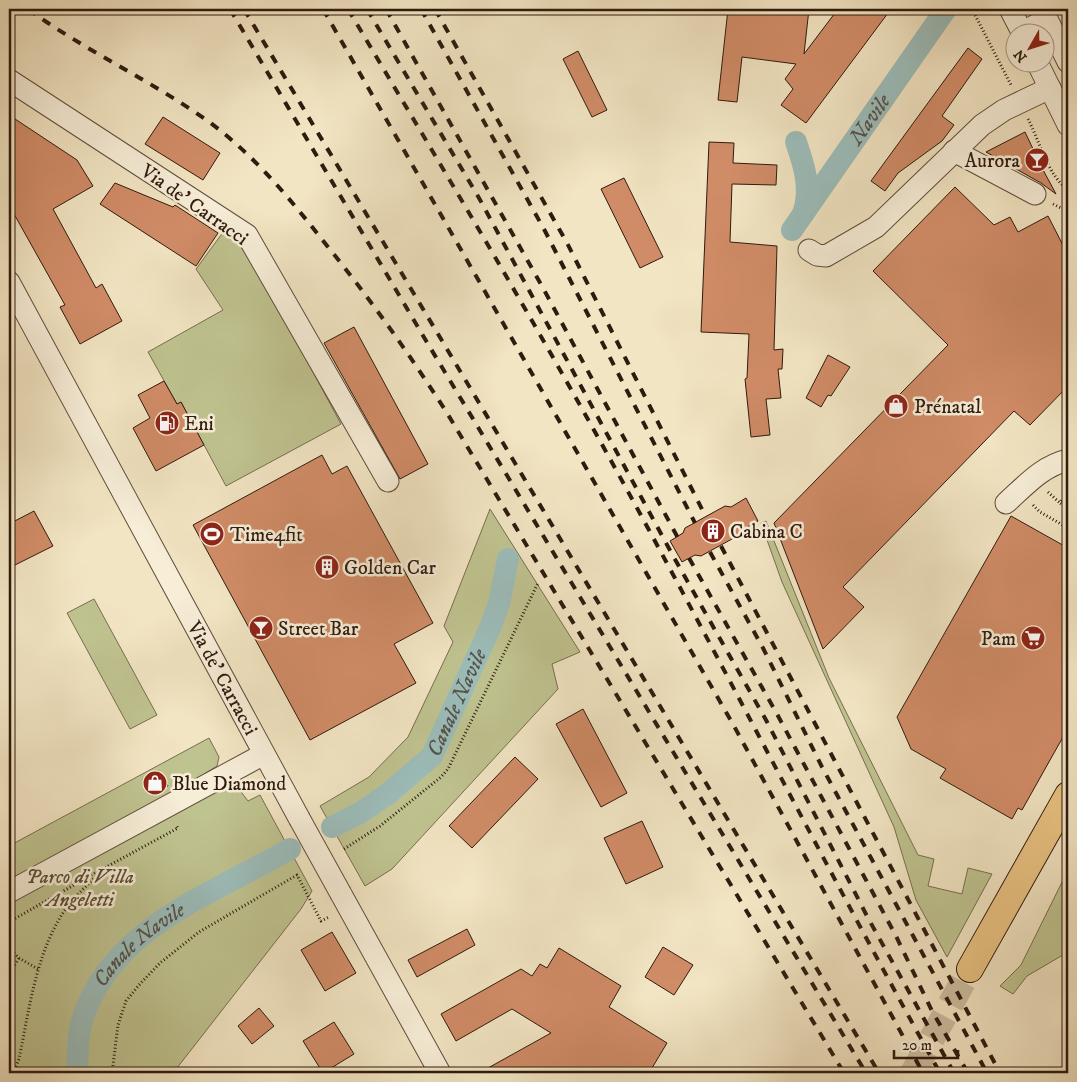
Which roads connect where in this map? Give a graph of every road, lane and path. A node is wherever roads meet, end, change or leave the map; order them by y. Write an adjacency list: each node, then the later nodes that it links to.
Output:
1 (972, 9): 8 (path)
2 (1010, 9): 3 (street)
3 (1017, 22)
4 (1054, 33): 5 (street)
5 (1068, 62)
6 (1044, 72): 9 (street)
7 (9, 80): 17 (street, Via de' Carracci)
8 (1015, 92)
9 (1062, 104): 11 (street)
10 (1025, 112): 12 (path)
11 (954, 151): 13 (street); 14 (street)
12 (1068, 190)
13 (1035, 194)
14 (810, 250)
15 (9, 282): 26 (street, Via de' Carracci)
16 (1068, 460): 21 (street)
17 (388, 481)
18 (1045, 490): 22 (path)
19 (1068, 492): 22 (path)
20 (1032, 500): 24 (path)
21 (1006, 503)
22 (1060, 503): 23 (path)
23 (1068, 509)
24 (1068, 528)
25 (538, 582): 28 (path)
26 (264, 754): 29 (street); 39 (street, Via de' Carracci, bridge)
27 (1068, 795): 35 (main road)
28 (344, 849)
29 (9, 892)
30 (329, 917): 38 (path)
31 (9, 922): 34 (path)
32 (9, 948): 33 (path)
33 (19, 958): 34 (path); 36 (path)
34 (38, 968): 37 (path)
35 (970, 969)
36 (9, 974)
37 (13, 1073)
38 (112, 1073)
39 (440, 1073)

